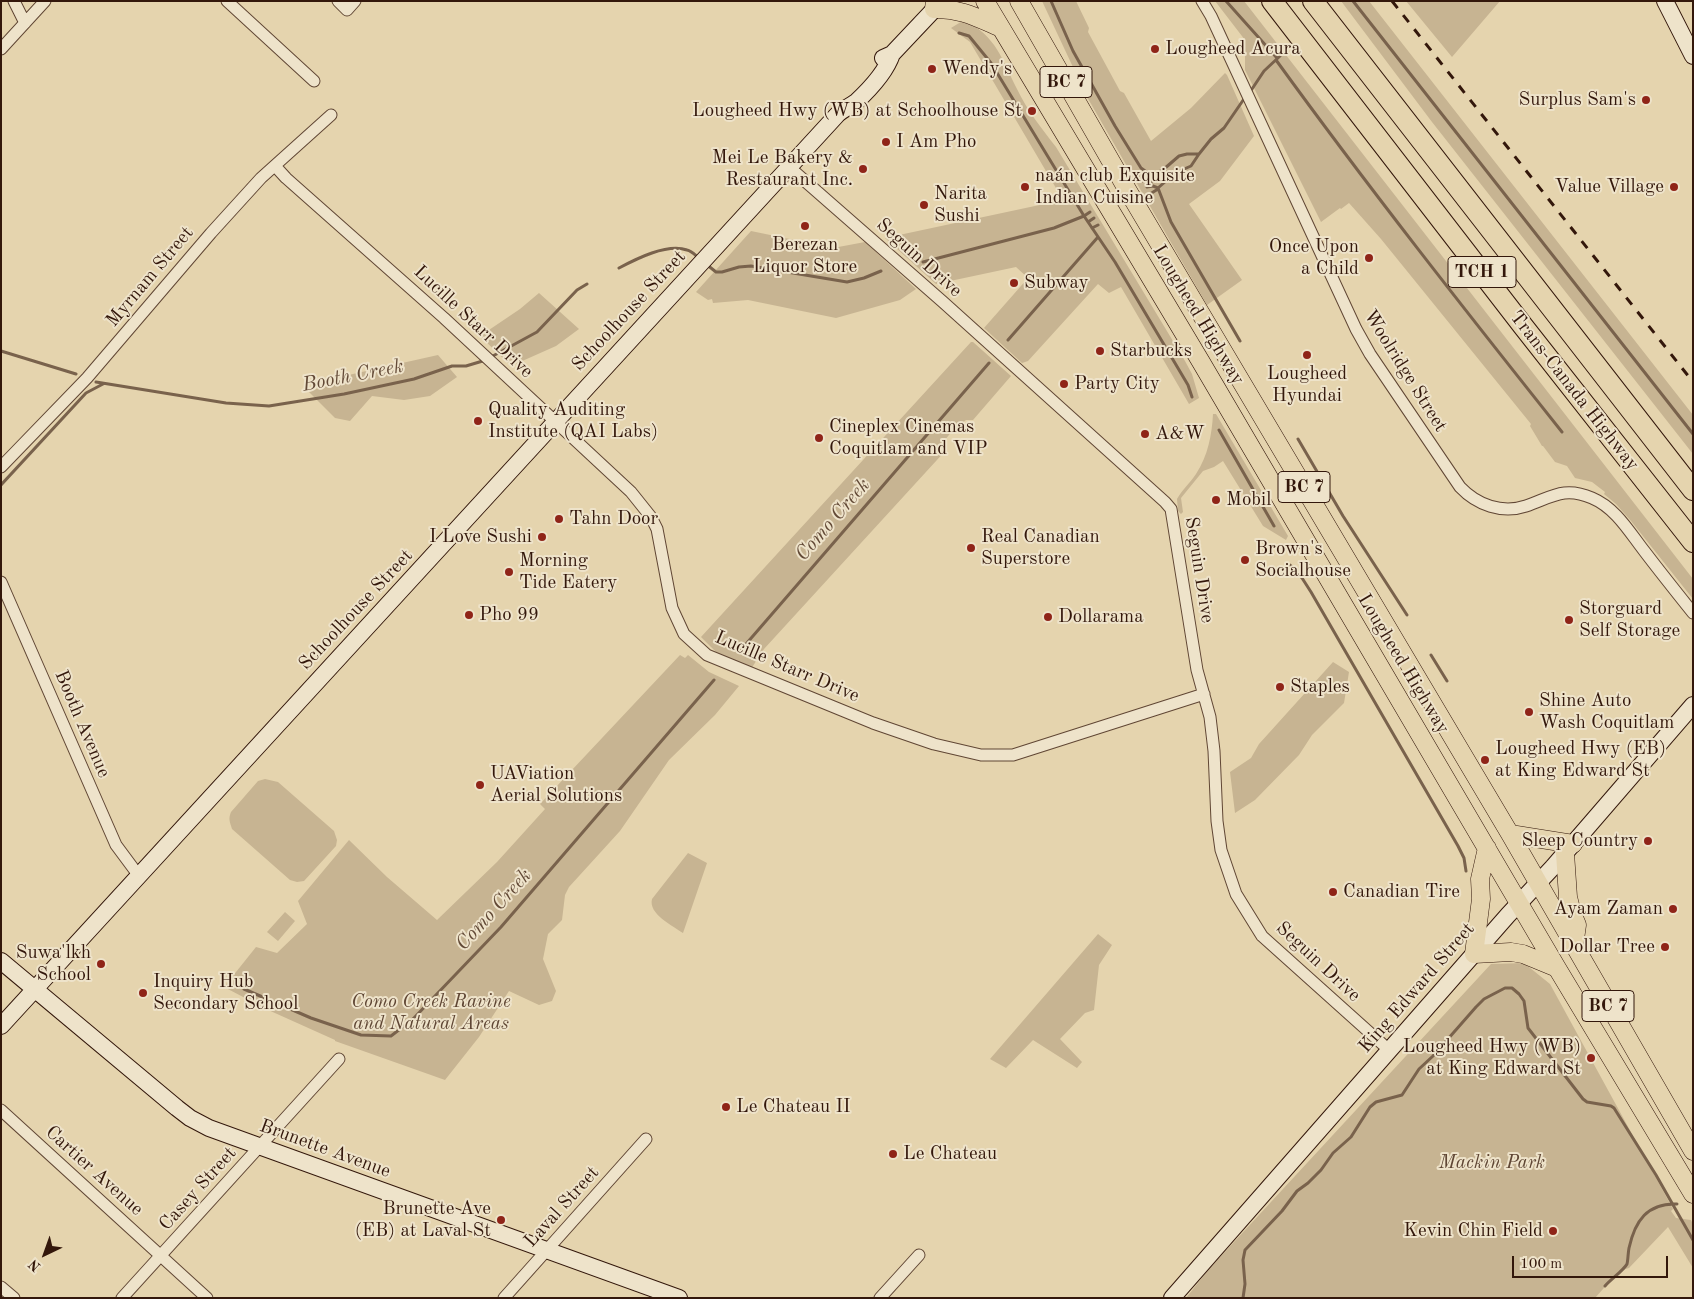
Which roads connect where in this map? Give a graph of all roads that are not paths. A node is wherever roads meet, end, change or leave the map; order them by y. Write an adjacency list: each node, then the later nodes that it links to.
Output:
1 (14, 1): 14 (street)
2 (45, 1): 14 (street)
3 (227, 1): 19 (street)
4 (338, 1): 13 (street)
5 (985, 1): 16 (main road, Lougheed Highway / BC 7)
6 (1019, 1): 15 (main road, Lougheed Highway / BC 7)
7 (1032, 1): 15 (main road)
8 (1202, 1): 28 (street, Woolridge Street)
9 (1272, 1): 26 (highway, Trans-Canada Highway / TCH 1)
10 (1313, 1): 25 (highway, Trans-Canada Highway / TCH 1)
11 (1665, 1): 18 (main road)
12 (937, 4): 16 (main road); 22 (main road, Schoolhouse Street)
13 (351, 6)
14 (26, 23): 17 (street)
15 (1034, 24): 31 (main road, Lougheed Highway / BC 7)
16 (999, 27): 32 (main road, Lougheed Highway / BC 7)
17 (1, 49)
18 (1693, 56)
19 (314, 80)
20 (331, 115): 21 (street, Myrnam Street)
21 (275, 166): 23 (street, Lucille Starr Drive); 24 (street, Myrnam Street)
22 (789, 167): 23 (main road, Schoolhouse Street); 29 (street, Seguin Drive)
23 (555, 422): 29 (street, Lucille Starr Drive); 34 (main road, Schoolhouse Street)
24 (1, 467)
25 (1693, 490)
26 (1693, 542)
27 (1, 582): 34 (street, Booth Avenue)
28 (1693, 613)
29 (1204, 694): 43 (street, Seguin Drive)
30 (1693, 706): 33 (main road, King Edward Street)
31 (1510, 834): 33 (main road); 35 (main road, Lougheed Highway / BC 7)
32 (1487, 848): 36 (main road, Lougheed Highway / BC 7); 38 (main road)
33 (1569, 849): 35 (main road, King Edward Street); 37 (main road)
34 (139, 876): 41 (main road, Schoolhouse Street)
35 (1537, 884): 36 (main road, King Edward Street); 37 (main road, Lougheed Highway / BC 7)
36 (1519, 902): 38 (main road, King Edward Street); 40 (main road, Lougheed Highway / BC 7)
37 (1574, 946): 48 (main road, Lougheed Highway / BC 7)
38 (1474, 954): 40 (main road); 43 (main road, King Edward Street)
39 (1, 961): 41 (main road, Brunette Avenue)
40 (1557, 968): 49 (main road, Lougheed Highway / BC 7)
41 (35, 989): 42 (main road, Schoolhouse Street); 47 (main road, Brunette Avenue)
42 (1, 1026)
43 (1389, 1050): 60 (main road, King Edward Street)
44 (339, 1059): 47 (street, Casey Street)
45 (1, 1110): 52 (street, Cartier Avenue)
46 (646, 1139): 50 (street, Laval Street)
47 (260, 1147): 50 (main road, Brunette Avenue); 52 (street, Casey Street)
48 (1693, 1151)
49 (1693, 1194)
50 (547, 1250): 57 (street, Laval Street); 58 (main road, Brunette Avenue)
51 (919, 1255): 59 (street)
52 (161, 1256): 55 (street, Casey Street); 56 (street, Cartier Avenue)
53 (1, 1287): 54 (street)
54 (14, 1298)
55 (122, 1298)
56 (207, 1298)
57 (504, 1298)
58 (679, 1298)
59 (880, 1298)
60 (1172, 1298)

